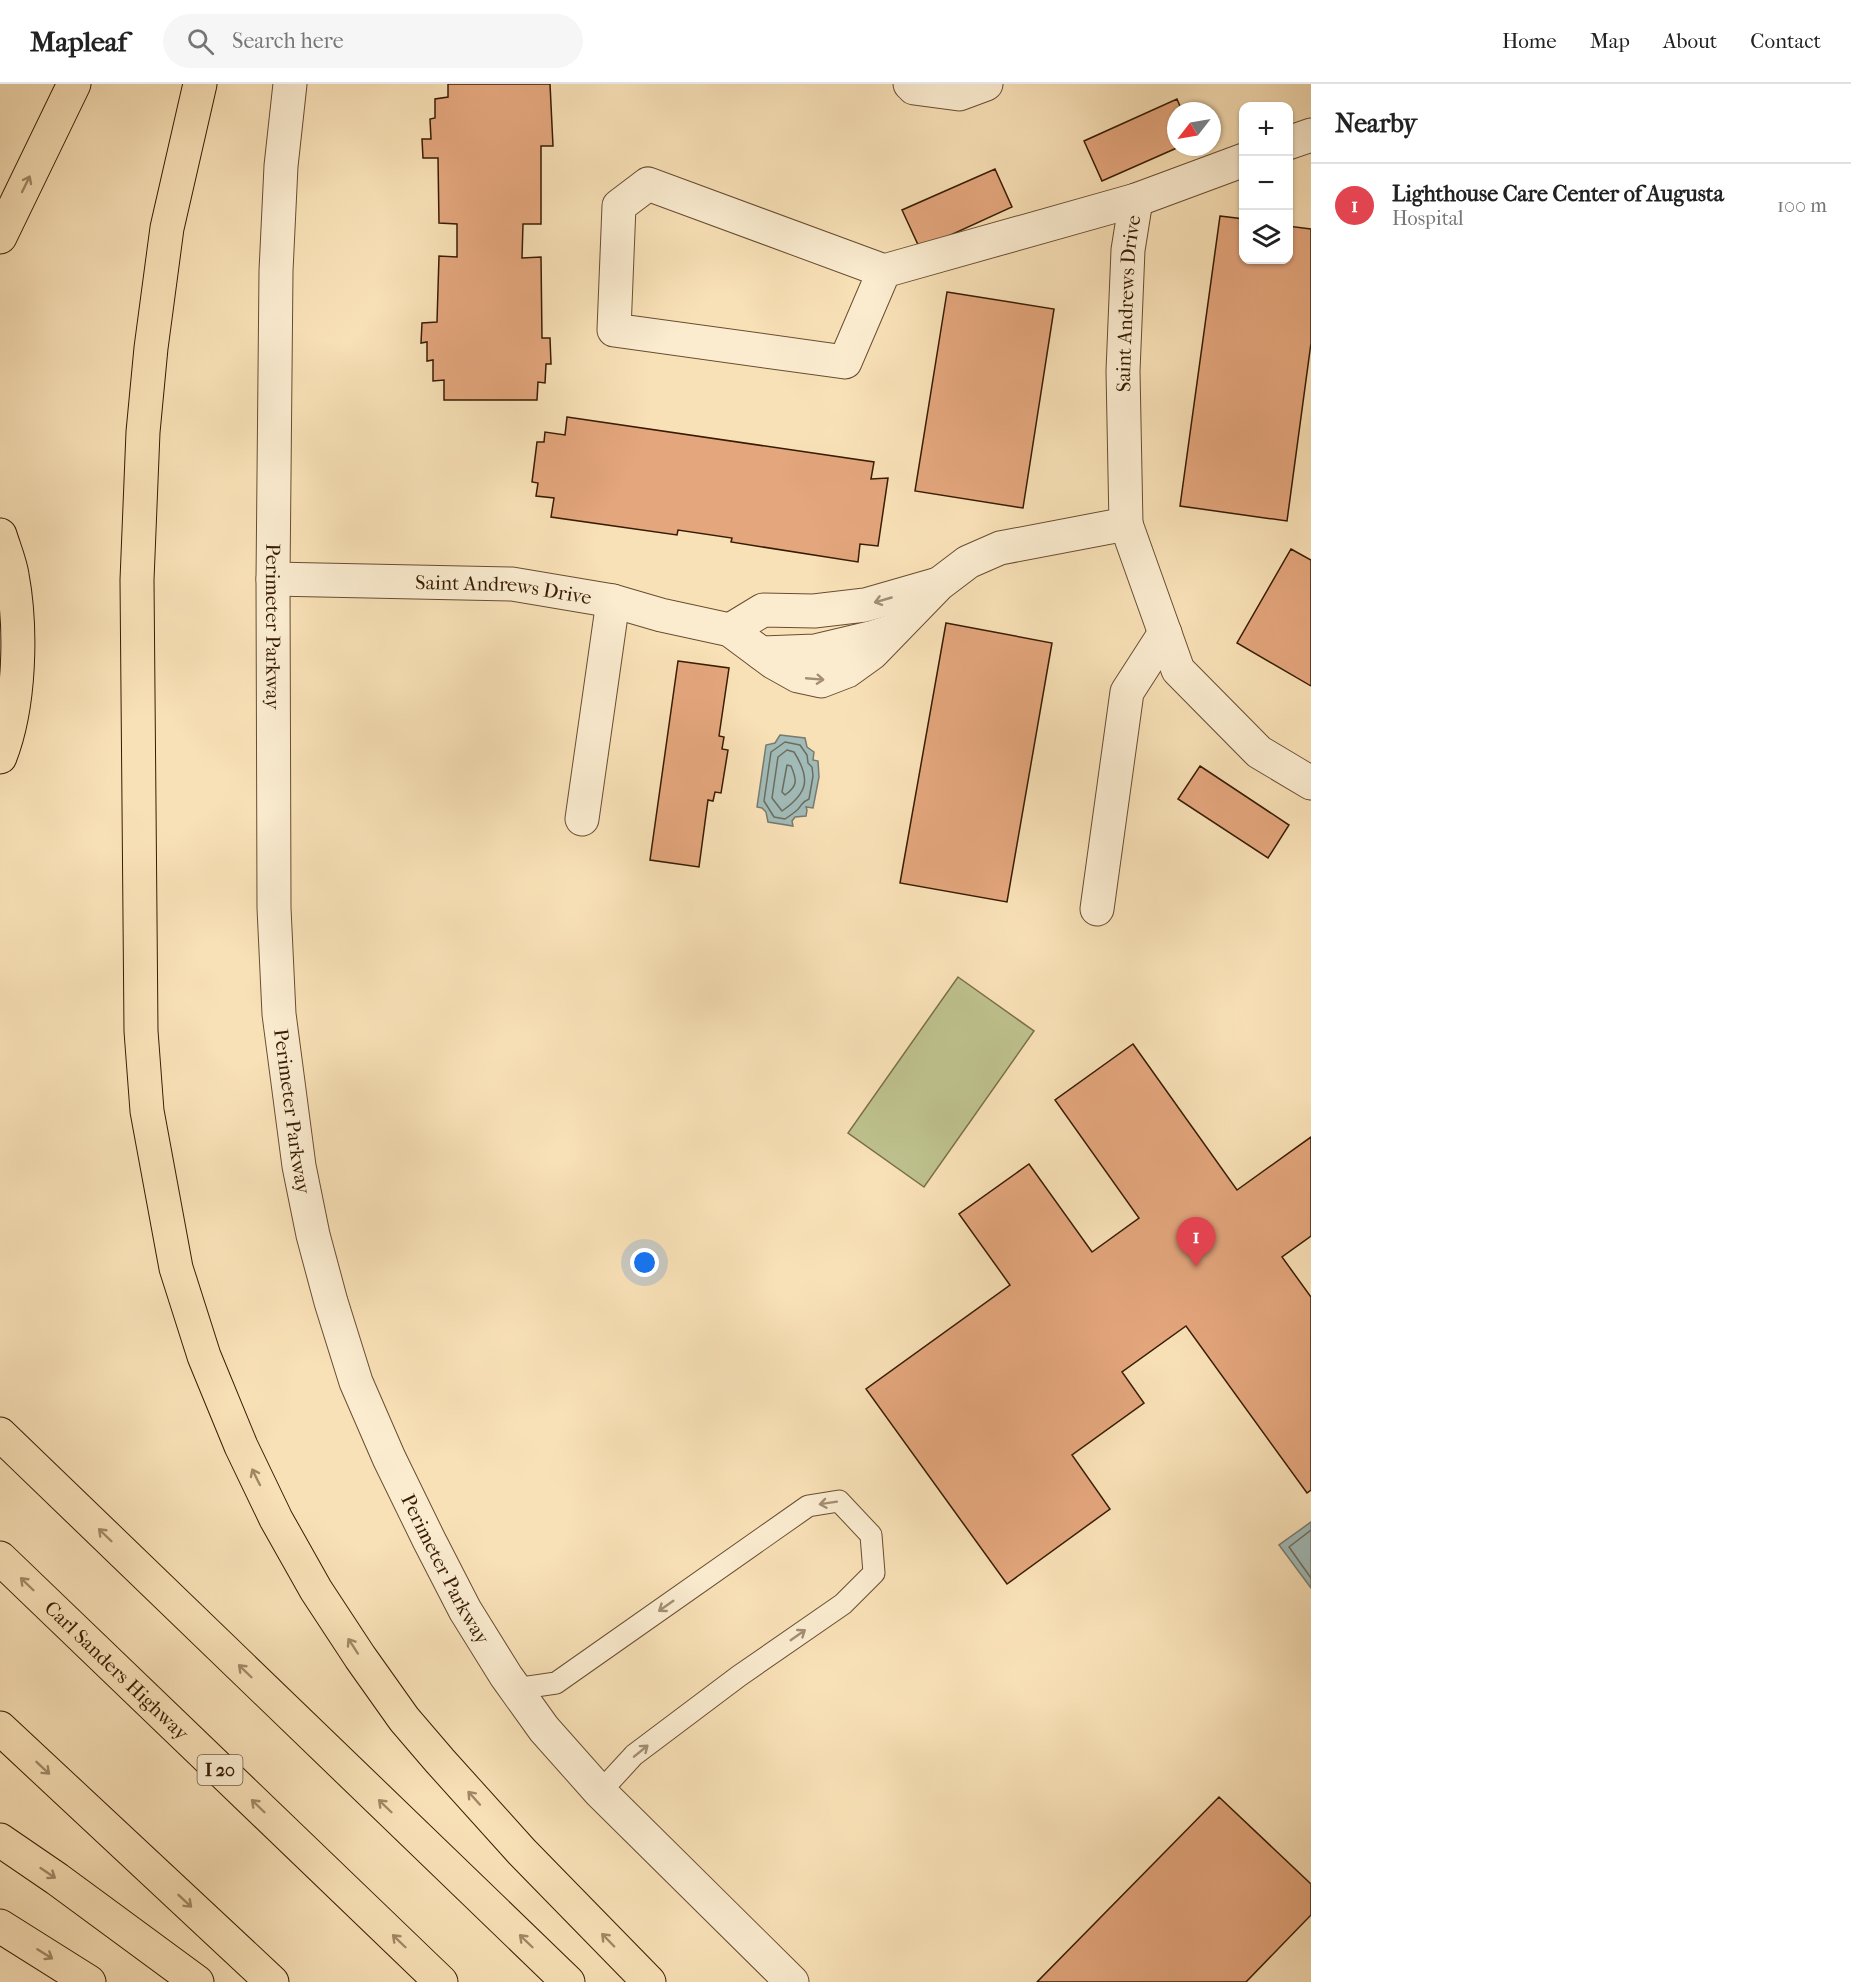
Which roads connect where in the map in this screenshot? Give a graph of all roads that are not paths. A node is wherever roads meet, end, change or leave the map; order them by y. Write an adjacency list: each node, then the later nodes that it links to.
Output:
1 (74, 84): 10 (highway, one-way to 1)
2 (200, 84): 37 (highway, one-way to 2)
3 (290, 84): 14 (street, Perimeter Parkway)
4 (910, 84): 5 (street)
5 (986, 84)
6 (1311, 135): 7 (street)
7 (1293, 141)
8 (1239, 162): 9 (street, Saint Andrews Drive)
9 (1136, 200): 11 (street); 12 (street, Saint Andrews Drive)
10 (0, 237)
11 (884, 272): 11 (street)
12 (1126, 524): 15 (street, Saint Andrews Drive); 19 (street, Saint Andrews Drive)
13 (0, 535): 21 (highway)
14 (273, 579): 16 (street, Saint Andrews Drive); 27 (street, Perimeter Parkway)
15 (939, 584): 17 (street, Saint Andrews Drive, one-way to 17); 20 (street, Saint Andrews Drive)
16 (613, 601): 18 (street, Saint Andrews Drive); 23 (street)
17 (848, 607): 18 (street, Saint Andrews Drive); 20 (street)
18 (730, 630): 20 (street, Saint Andrews Drive, one-way to 20)
19 (1165, 633): 22 (street, Saint Andrews Drive); 24 (street)
20 (852, 654)
21 (0, 758)
22 (1311, 783)
23 (582, 819)
24 (1097, 909)
25 (0, 1434): 36 (highway, one-way to 25)
26 (0, 1558): 35 (highway, Carl Sanders Highway / I 20, one-way to 26)
27 (515, 1689): 29 (street, Perimeter Parkway); 29 (lane, one-way to 27)
28 (0, 1728): 34 (highway, one-way to 34)
29 (600, 1792): 38 (street, Perimeter Parkway)
30 (0, 1840): 33 (highway, one-way to 33)
31 (0, 1926): 32 (highway, one-way to 32)
32 (89, 1982)
33 (197, 1982)
34 (272, 1982)
35 (441, 1982)
36 (568, 1982)
37 (649, 1982)
38 (792, 1982)

